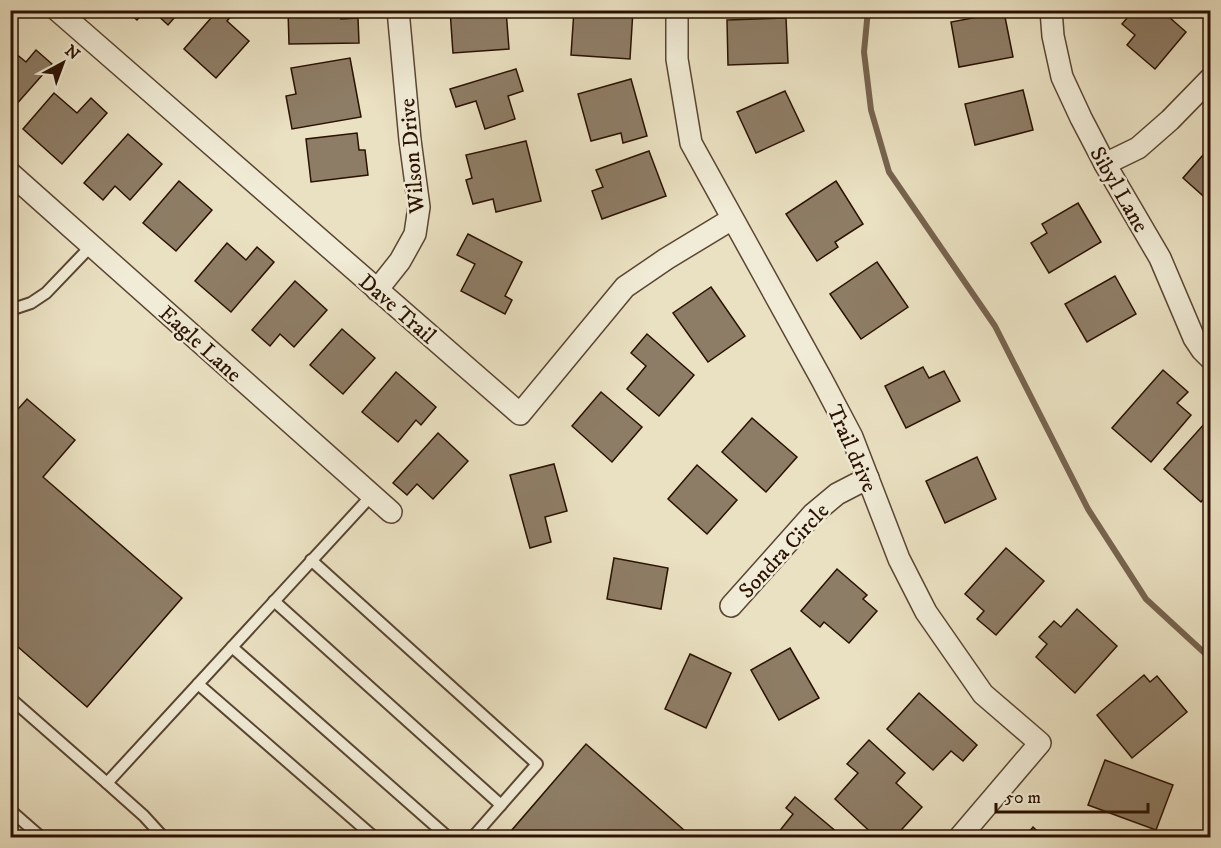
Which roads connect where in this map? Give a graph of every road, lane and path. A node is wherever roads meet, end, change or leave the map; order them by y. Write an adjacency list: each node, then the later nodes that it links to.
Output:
1 (57, 10): 10 (street, Dave Trail)
2 (398, 10): 10 (street, Wilson Drive)
3 (678, 10): 8 (street, Trail drive)
4 (1051, 10): 6 (street, Sibyl Lane)
5 (1210, 79): 6 (street)
6 (1105, 165): 13 (street, Sibyl Lane)
7 (10, 173): 9 (street, Eagle Lane)
8 (732, 219): 10 (street, Dave Trail); 14 (street, Trail drive)
9 (92, 245): 12 (lane); 15 (street, Eagle Lane)
10 (377, 290)
11 (10, 297): 12 (lane)
12 (16, 308)
13 (1210, 358)
14 (868, 478): 19 (street, Sondra Circle); 31 (street, Trail drive)
15 (372, 495): 16 (street, Eagle Lane); 17 (lane)
16 (391, 512)
17 (311, 561): 18 (lane); 24 (lane)
18 (274, 602): 20 (lane); 24 (lane)
19 (731, 606)
20 (232, 647): 21 (lane); 29 (lane)
21 (198, 684): 23 (lane); 28 (lane)
22 (10, 698): 23 (lane)
23 (107, 783): 27 (lane)
24 (501, 805): 30 (lane)
25 (10, 810): 26 (lane)
26 (42, 837)
27 (164, 837)
28 (375, 837)
29 (449, 837)
30 (472, 837)
31 (959, 837)

